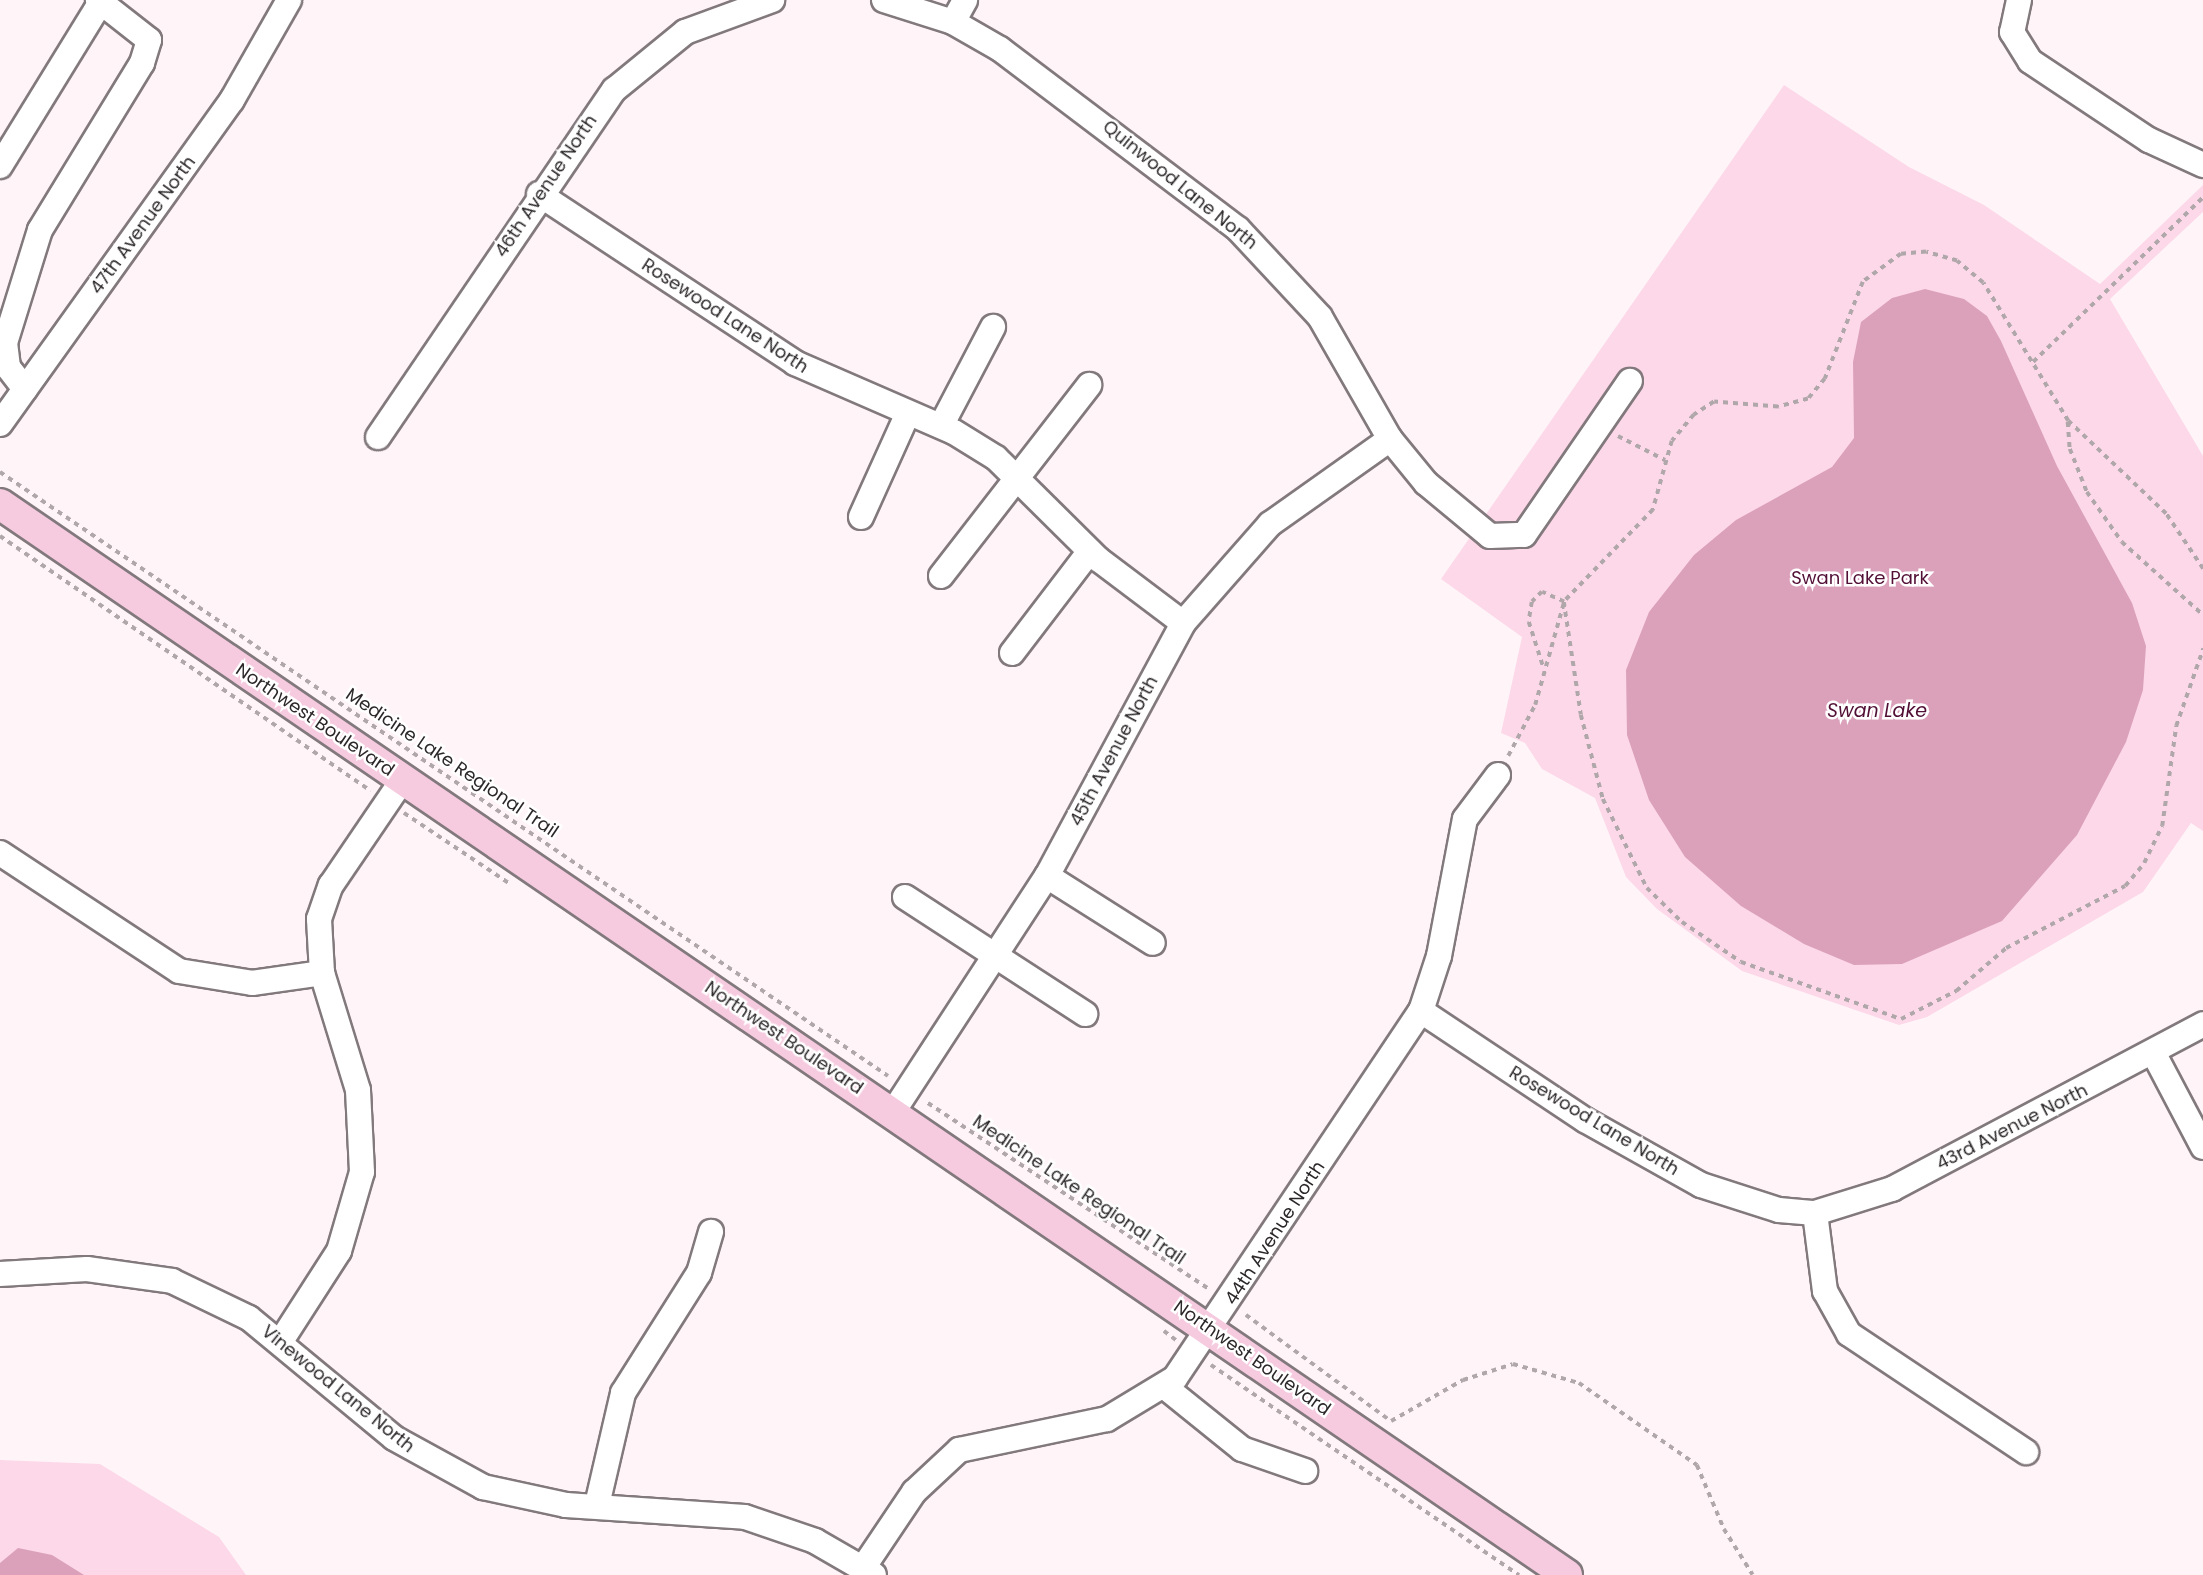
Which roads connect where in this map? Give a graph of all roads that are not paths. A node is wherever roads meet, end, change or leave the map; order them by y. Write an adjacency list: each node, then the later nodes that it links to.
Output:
1 (772, 0): 9 (street, 46th Avenue North)
2 (884, 0): 6 (street)
3 (2019, 0): 7 (street)
4 (99, 3): 8 (street); 13 (street)
5 (283, 11): 13 (street, 47th Avenue North)
6 (959, 11): 18 (street, Quinwood Lane North)
7 (2203, 165)
8 (0, 166)
9 (539, 194): 14 (street, Rosewood Lane North); 17 (street, 46th Avenue North)
10 (993, 327): 16 (street)
11 (1630, 381): 18 (street, Quinwood Lane North)
12 (1089, 385): 19 (street)
13 (25, 389): 15 (street, 47th Avenue North)
14 (908, 413): 16 (street, Rosewood Lane North); 21 (street)
15 (0, 424)
16 (941, 426): 19 (street, Rosewood Lane North)
17 (378, 437)
18 (1390, 439): 24 (street, 45th Avenue North)
19 (1015, 474): 22 (street, Rosewood Lane North); 23 (street)
20 (0, 504): 27 (main road, Northwest Boulevard)
21 (861, 517)
22 (1090, 551): 24 (street, Rosewood Lane North); 25 (street)
23 (940, 576)
24 (1183, 624): 29 (street, 45th Avenue North)
25 (1012, 653)
26 (1498, 775): 34 (street, 44th Avenue North)
27 (402, 779): 33 (street); 38 (main road, Northwest Boulevard)
28 (0, 853): 33 (street)
29 (1046, 876): 31 (street); 32 (street, 45th Avenue North)
30 (905, 897): 32 (street)
31 (1153, 943)
32 (996, 955): 35 (street); 38 (street, 45th Avenue North)
33 (322, 973): 44 (street)
34 (1421, 1011): 40 (street, Rosewood Lane North); 43 (street, 44th Avenue North)
35 (1086, 1014)
36 (2203, 1024): 37 (street, 43rd Avenue North)
37 (2154, 1054): 39 (street); 40 (street, 43rd Avenue North)
38 (893, 1112): 43 (main road, Northwest Boulevard)
39 (2203, 1147)
40 (1815, 1213): 46 (street)
41 (711, 1232): 48 (street)
42 (0, 1274): 44 (street, Vinewood Lane North)
43 (1210, 1330): 45 (street, 44th Avenue North); 50 (main road, Northwest Boulevard)
44 (281, 1341): 48 (street, Vinewood Lane North)
45 (1165, 1387): 47 (street); 49 (street, 44th Avenue North)
46 (2026, 1452)
47 (1305, 1471)
48 (597, 1505): 49 (street, Vinewood Lane North)
49 (869, 1571)
50 (1567, 1575)

